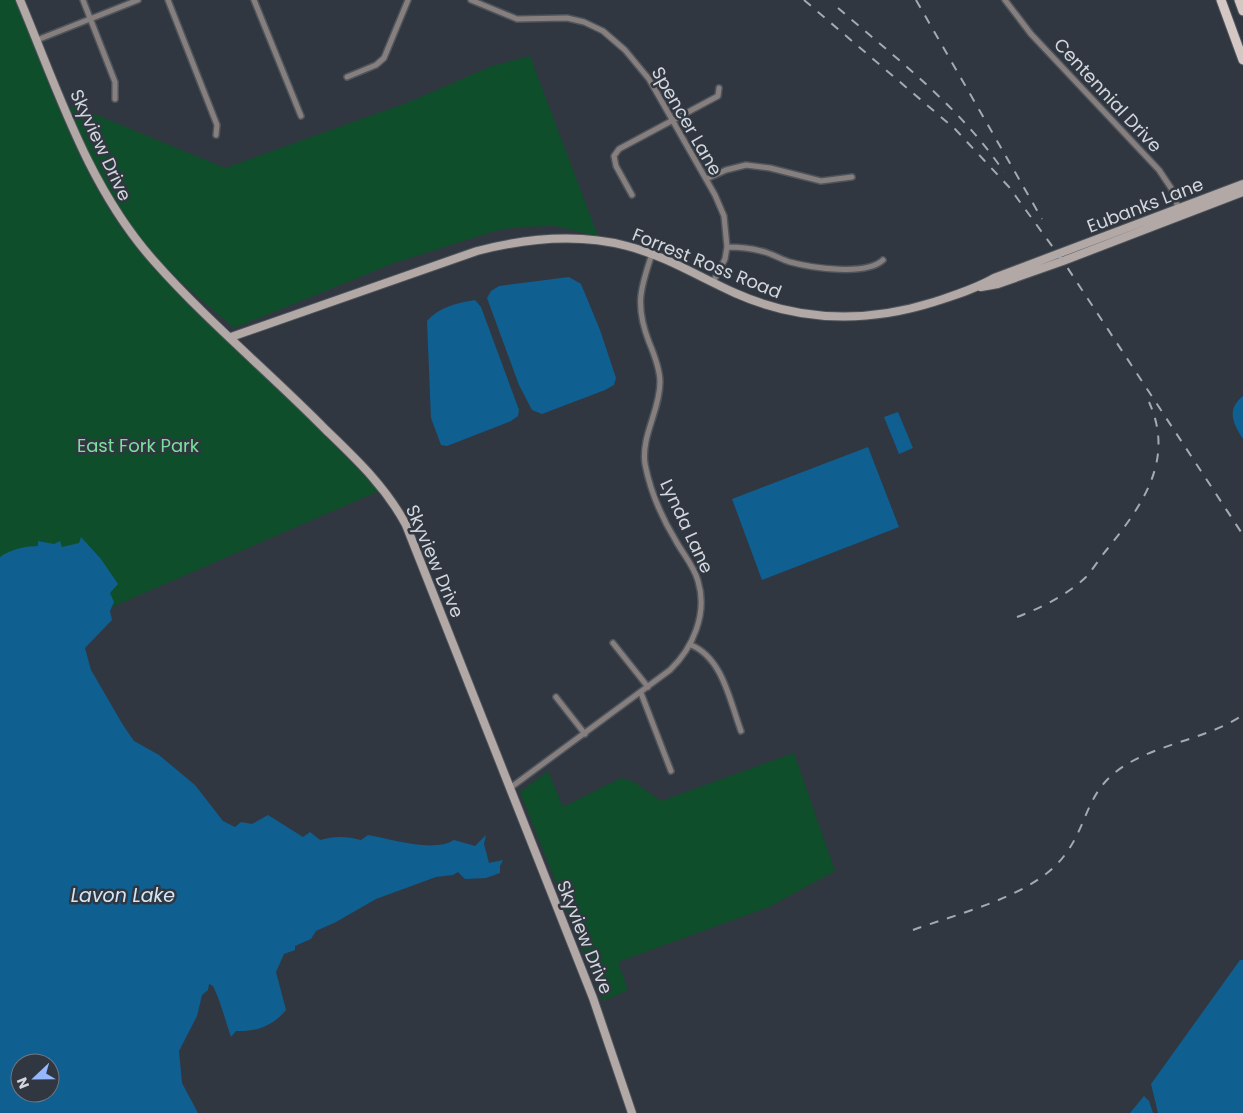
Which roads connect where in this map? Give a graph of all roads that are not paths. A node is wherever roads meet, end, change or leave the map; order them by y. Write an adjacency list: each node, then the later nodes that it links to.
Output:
1 (20, 0): 13 (street, Skyview Drive)
2 (83, 0): 12 (street)
3 (138, 0): 12 (street)
4 (168, 0): 20 (street)
5 (254, 0): 18 (street)
6 (408, 0): 15 (street)
7 (471, 0): 19 (street, Spencer Lane)
8 (1005, 0): 26 (street, Centennial Drive)
9 (1221, 0): 14 (main road)
10 (1239, 0): 11 (main road)
11 (1243, 11)
12 (90, 19): 13 (street); 17 (street)
13 (37, 40): 32 (street, Skyview Drive)
14 (1243, 60)
15 (347, 77)
16 (719, 88): 19 (street)
17 (115, 99)
18 (301, 116)
19 (672, 120): 22 (street, Spencer Lane); 25 (street)
20 (216, 135)
21 (852, 177): 22 (street)
22 (706, 180): 27 (street, Spencer Lane)
23 (1243, 184): 26 (street, Eubanks Lane)
24 (1243, 192): 26 (street, Eubanks Lane)
25 (632, 195)
26 (1180, 212): 29 (street, Eubanks Lane)
27 (727, 247): 30 (street); 31 (street, Spencer Lane)
28 (652, 254): 31 (street, Forrest Ross Road); 32 (street, Forrest Ross Road); 34 (street, Lynda Lane)
29 (1060, 258): 31 (street, Forrest Ross Road)
30 (883, 260)
31 (713, 282)
32 (231, 337): 41 (street, Skyview Drive)
33 (613, 643): 35 (street)
34 (691, 645): 35 (street, Lynda Lane); 38 (street)
35 (648, 687): 36 (street, Lynda Lane)
36 (641, 693): 39 (street, Lynda Lane); 40 (street)
37 (556, 697): 39 (street)
38 (741, 731)
39 (585, 734): 41 (street, Lynda Lane)
40 (671, 771)
41 (510, 788): 42 (street, Skyview Drive)
42 (632, 1113)

